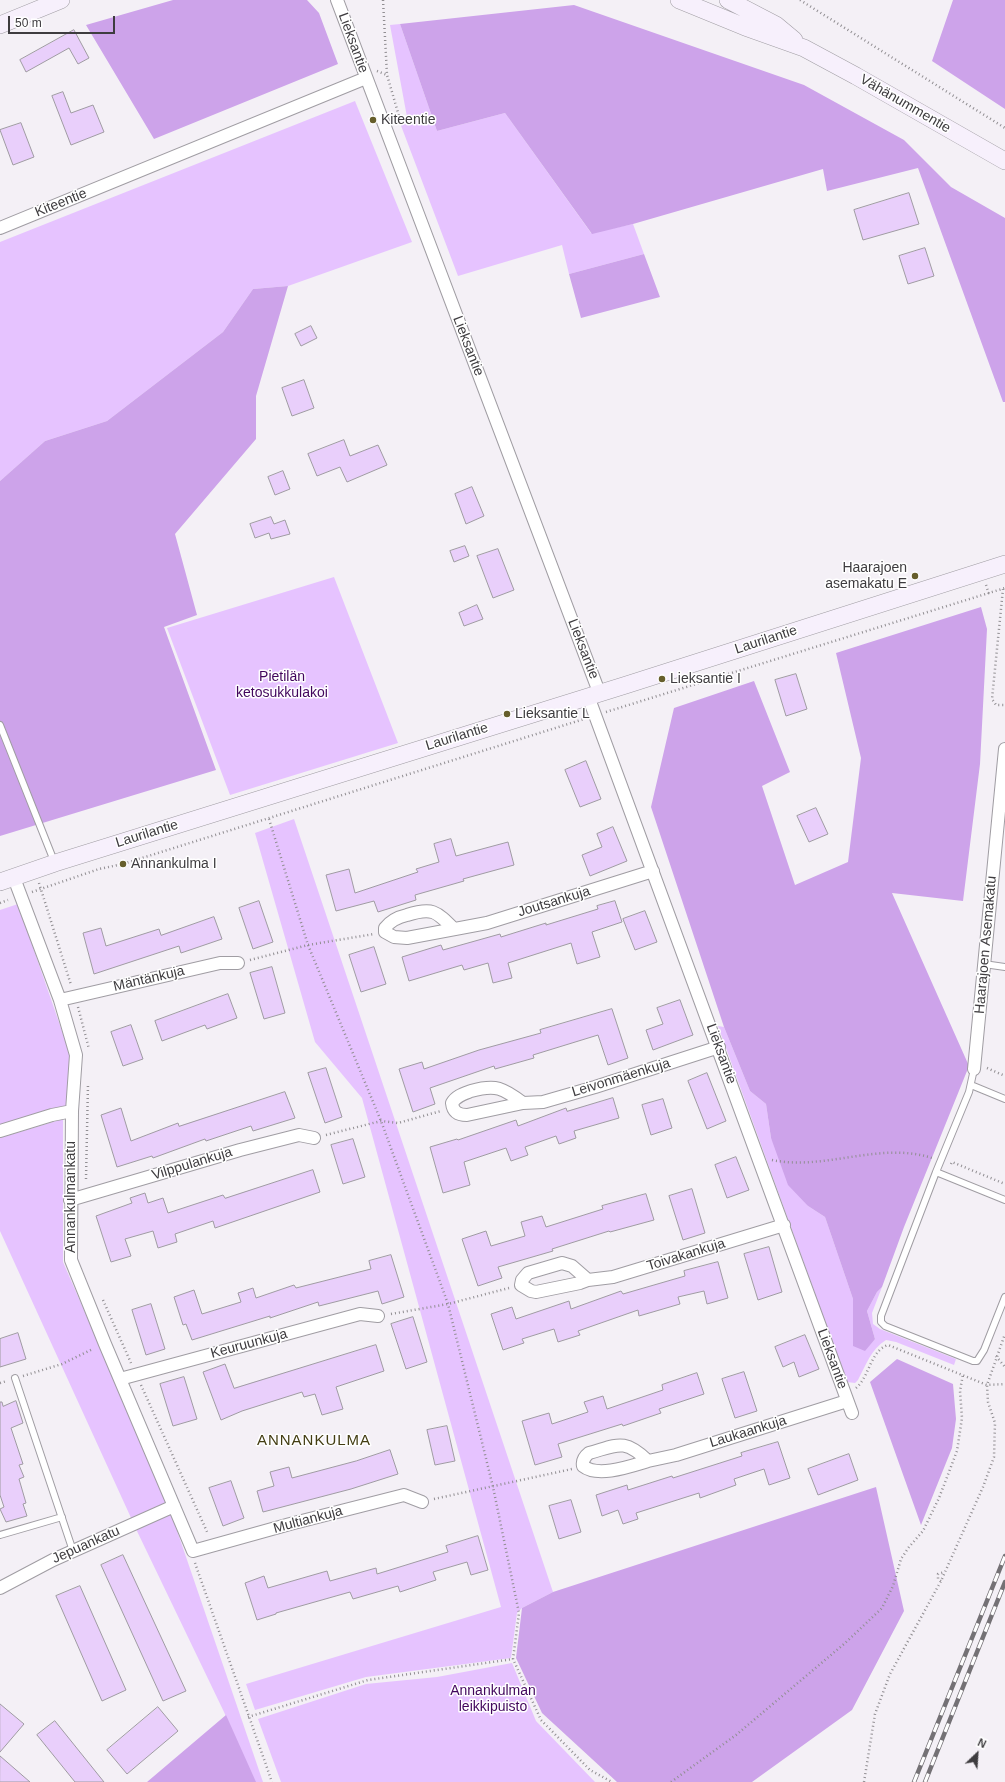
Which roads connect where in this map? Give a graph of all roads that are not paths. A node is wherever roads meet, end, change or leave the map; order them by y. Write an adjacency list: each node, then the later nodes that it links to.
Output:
1 (61, 0): 6 (street)
2 (337, 0): 9 (street, Lieksantie)
3 (678, 0): 8 (street, Vähänummentie)
4 (728, 0): 7 (street, Vähänummentie)
5 (748, 0): 7 (street)
6 (0, 25)
7 (776, 25): 8 (street, Vähänummentie)
8 (804, 48): 10 (street, Vähänummentie)
9 (366, 78): 11 (street, Kiteentie); 13 (street, Lieksantie)
10 (1005, 161)
11 (0, 228)
12 (1005, 564): 13 (street, Laurilantie)
13 (594, 694): 16 (street, Laurilantie); 17 (street, Lieksantie)
14 (0, 725): 16 (lane)
15 (1005, 749): 21 (street, Haarajoen Asemakatu)
16 (55, 863): 18 (street, Laurilantie)
17 (653, 872): 19 (street, Joutsankuja); 24 (street, Lieksantie)
18 (7, 880): 23 (street, Annankulmankatu)
19 (454, 930): 19 (street, Joutsankuja)
20 (238, 963): 23 (street, Mäntänkuja)
21 (984, 964): 22 (lane); 25 (street, Haarajoen Asemakatu)
22 (1005, 967)
23 (60, 1000): 29 (street, Annankulmankatu)
24 (718, 1048): 28 (street, Leivonmäenkuja); 35 (street, Lieksantie)
25 (975, 1066): 26 (lane)
26 (971, 1085): 27 (lane); 32 (lane)
27 (1005, 1099)
28 (523, 1103): 28 (street, Leivonmäenkuja)
29 (72, 1111): 30 (street); 33 (street, Annankulmankatu)
30 (0, 1131)
31 (314, 1138): 33 (street, Vilppulankuja)
32 (936, 1172): 34 (lane); 37 (lane)
33 (70, 1200): 40 (street, Annankulmankatu)
34 (1004, 1200)
35 (784, 1225): 36 (street, Toivakankuja); 41 (street, Lieksantie)
36 (588, 1280): 36 (street, Toivakankuja)
37 (1005, 1297)
38 (378, 1316): 40 (street, Keuruunkuja)
39 (16, 1378): 46 (lane)
40 (120, 1379): 45 (street, Annankulmankatu)
41 (846, 1396): 42 (street, Lieksantie); 43 (street, Laukaankuja)
42 (852, 1413)
43 (648, 1461): 43 (street, Laukaankuja)
44 (422, 1502): 49 (street, Multiankuja)
45 (174, 1506): 48 (street, Jepuankatu); 49 (street, Annankulmankatu)
46 (62, 1517): 47 (lane); 48 (lane)
47 (0, 1535)
48 (73, 1551): 50 (street, Jepuankatu)
49 (194, 1551)
50 (0, 1588)

